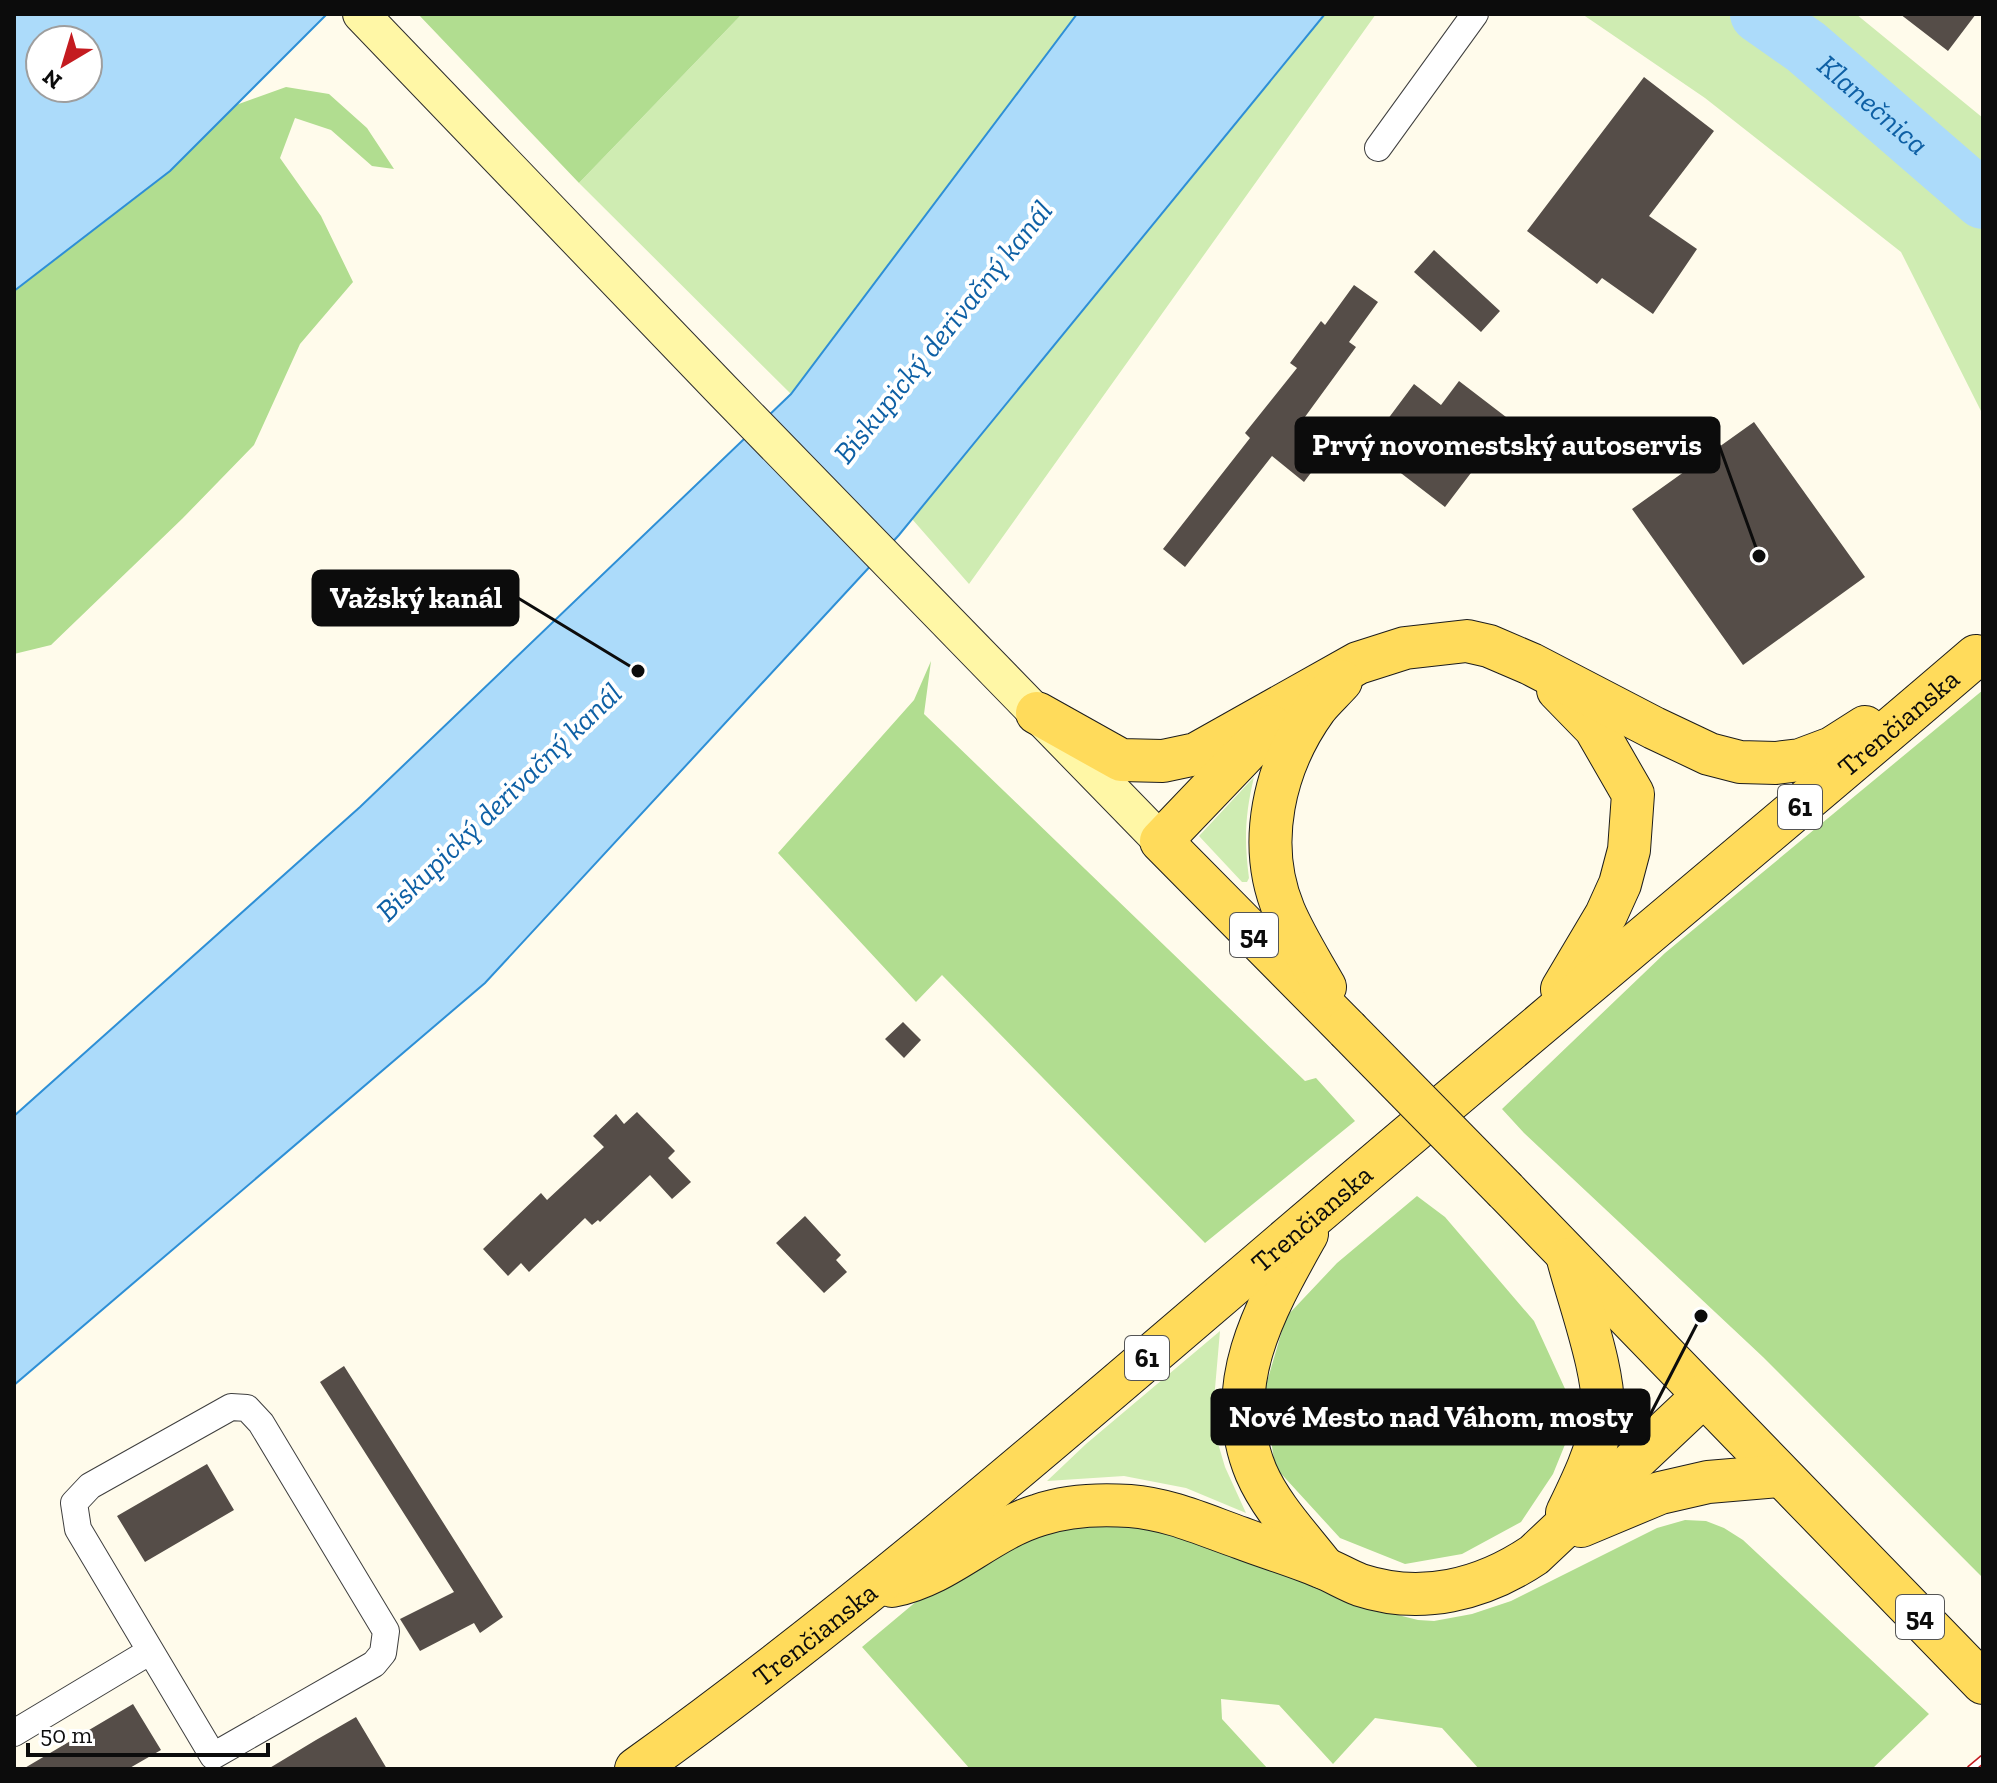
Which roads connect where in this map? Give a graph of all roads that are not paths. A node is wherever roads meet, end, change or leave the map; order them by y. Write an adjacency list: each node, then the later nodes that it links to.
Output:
1 (361, 14): 8 (main road)
2 (1475, 14): 3 (street)
3 (1378, 148)
4 (1979, 652): 6 (main road); 10 (main road, Trenčianska / 61)
5 (1358, 663): 6 (main road); 7 (main road); 11 (main road)
6 (1531, 664): 10 (main road)
7 (1299, 696): 8 (main road); 9 (main road)
8 (1037, 713): 9 (main road)
9 (1161, 841): 11 (main road, 54)
10 (1541, 1023): 12 (main road, Trenčianska / 61)
11 (1347, 1029): 13 (main road, 54, bridge)
12 (1320, 1211): 17 (main road); 18 (main road, Trenčianska / 61)
13 (1567, 1255): 14 (main road, 54); 16 (main road)
14 (1703, 1396): 15 (main road, 54); 16 (main road)
15 (1780, 1476): 16 (main road); 20 (main road, 54)
16 (1556, 1536): 17 (main road)
17 (1324, 1568): 18 (main road)
18 (871, 1590): 23 (main road, Trenčianska / 61)
19 (149, 1652): 21 (street); 22 (street); 22 (street)
20 (1983, 1683)
21 (14, 1733)
22 (216, 1762)
23 (636, 1769)

